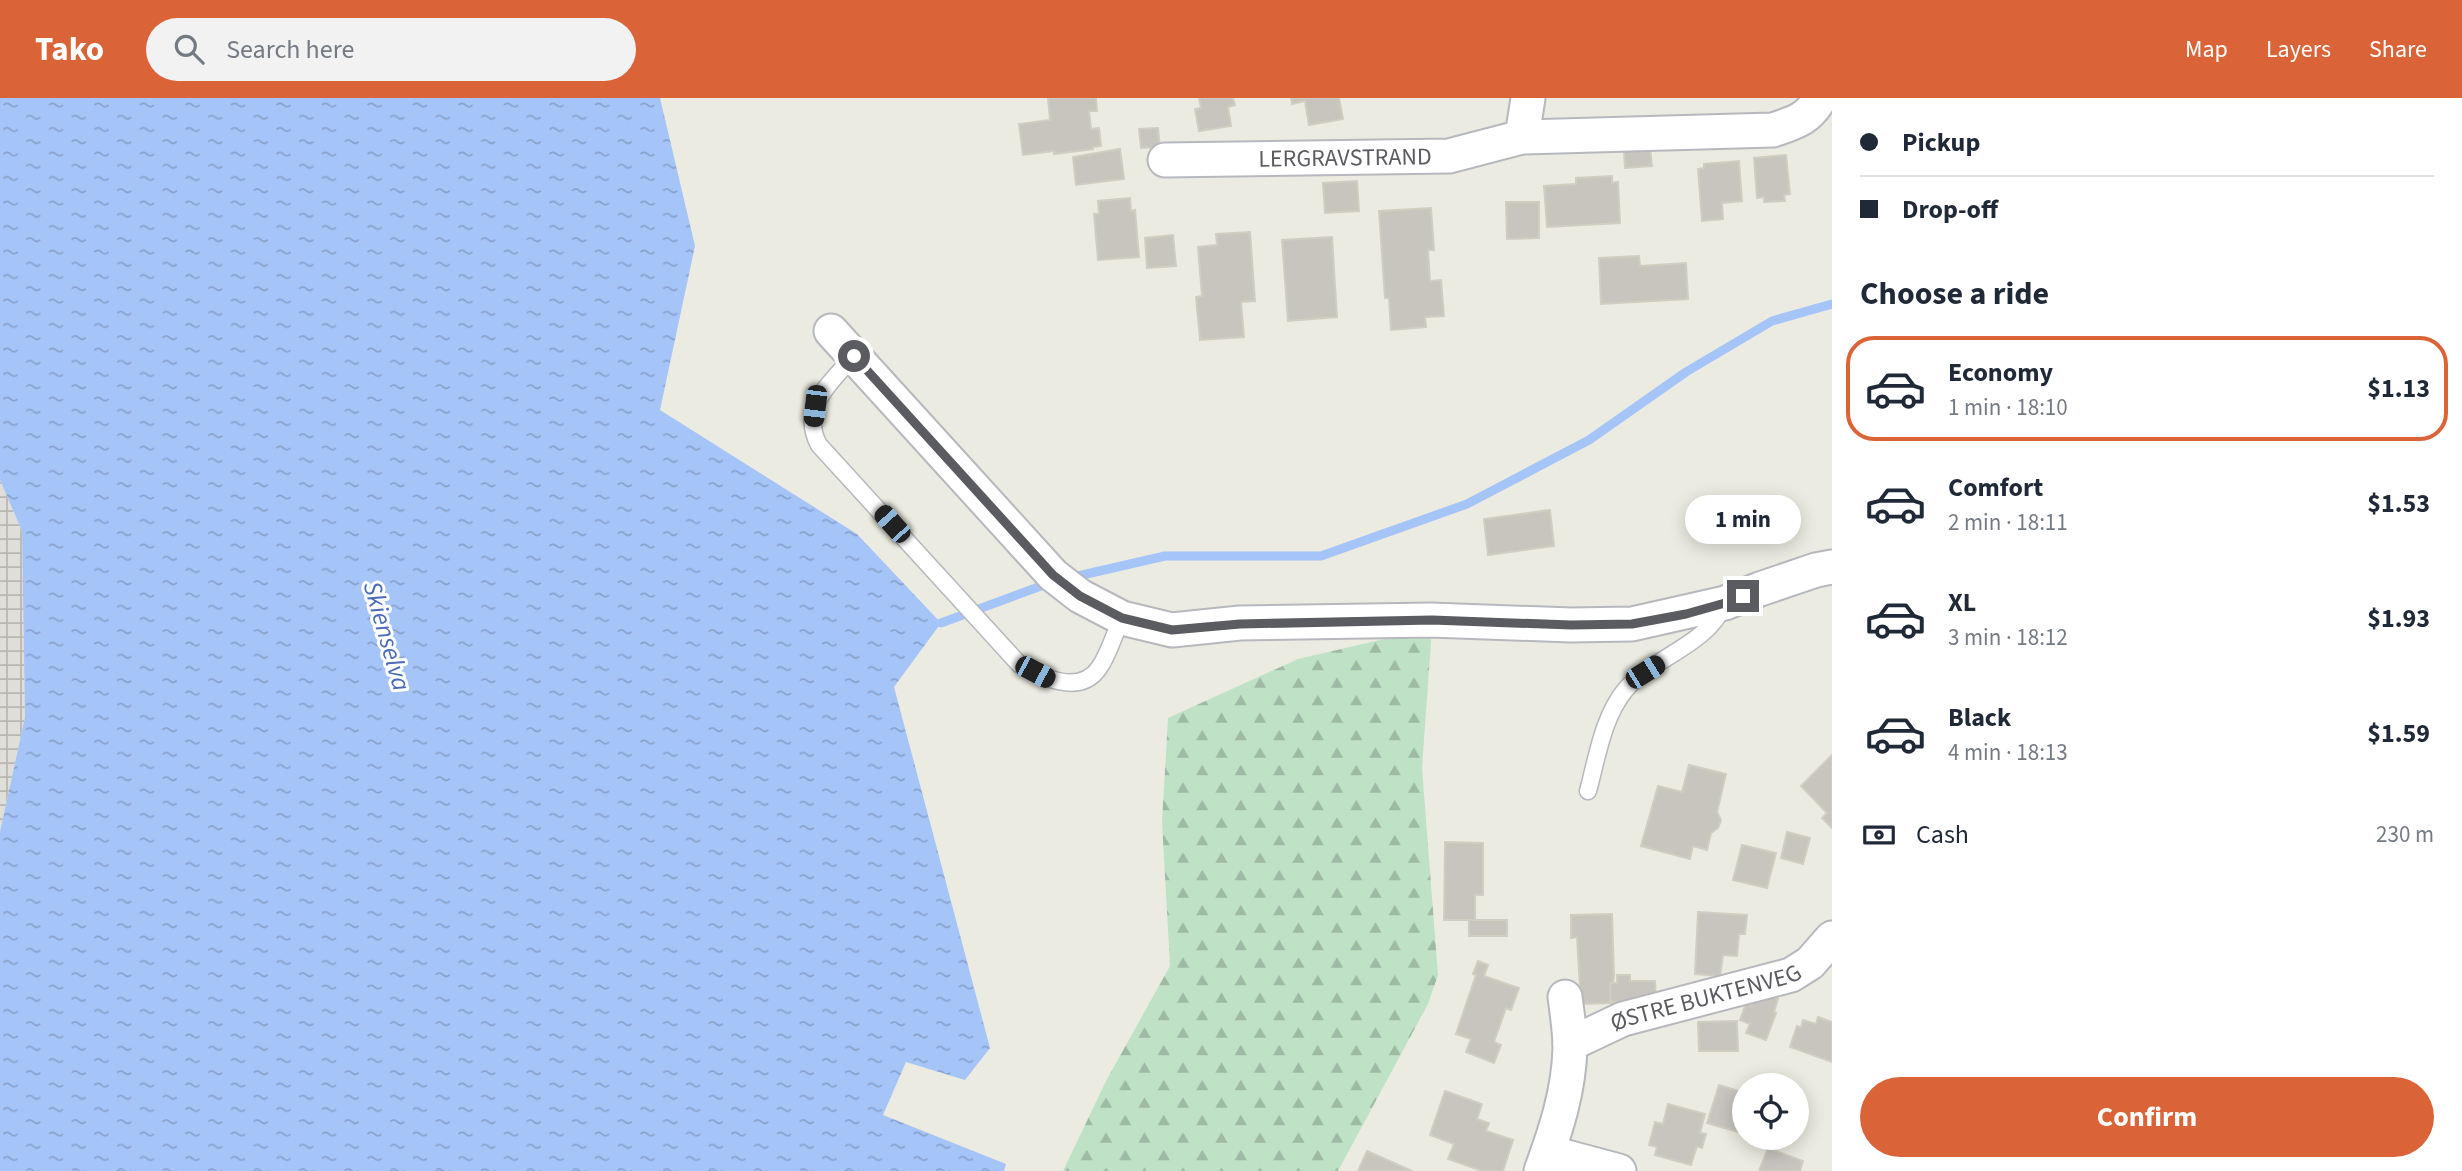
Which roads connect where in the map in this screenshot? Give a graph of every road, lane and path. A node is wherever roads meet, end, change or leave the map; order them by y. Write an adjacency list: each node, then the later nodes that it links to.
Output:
1 (1528, 98): 3 (street)
2 (1820, 98): 3 (street, LERGRAVSTRAND)
3 (1522, 137): 4 (street, LERGRAVSTRAND)
4 (1165, 160)
5 (831, 331): 6 (street)
6 (854, 356): 9 (street); 9 (lane)
7 (1832, 567): 8 (street)
8 (1725, 603): 9 (street); 10 (lane)
9 (1122, 618)
10 (1588, 791)
11 (1832, 938): 13 (street, ØSTRE BUKTENVEG)
12 (1565, 997): 13 (street)
13 (1570, 1044): 14 (street)
14 (1545, 1161): 15 (street)
15 (1619, 1171)

